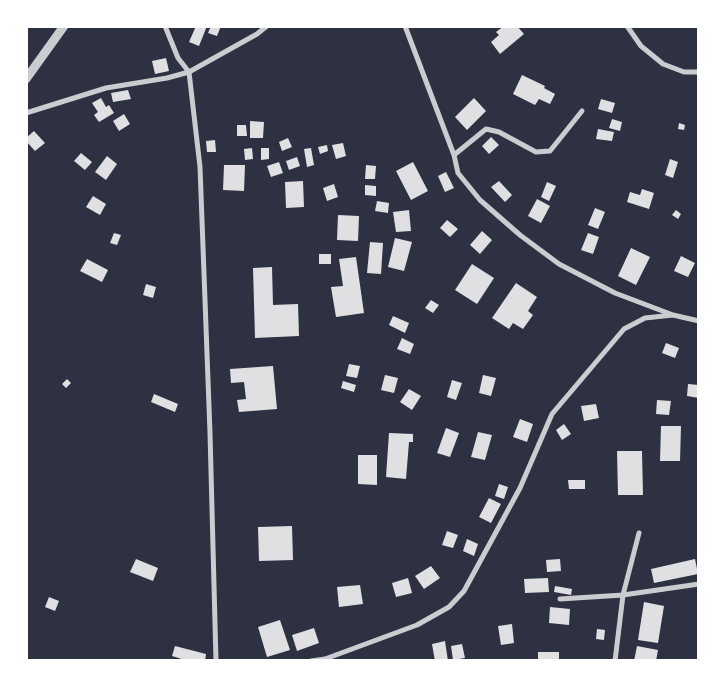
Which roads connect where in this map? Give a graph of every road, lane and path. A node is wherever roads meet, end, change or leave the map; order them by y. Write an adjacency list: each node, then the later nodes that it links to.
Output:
1 (64, 26): 8 (street)
2 (165, 26): 6 (street)
3 (268, 26): 6 (street)
4 (405, 26): 11 (street)
5 (627, 26): 7 (street)
6 (189, 72): 10 (street); 18 (street)
7 (699, 72)
8 (26, 79)
9 (582, 111): 11 (street)
10 (26, 113)
11 (454, 155): 12 (street)
12 (672, 315): 13 (street); 19 (street)
13 (699, 321)
14 (638, 533): 16 (street)
15 (699, 584): 16 (street)
16 (623, 595): 17 (street); 20 (street)
17 (560, 599)
18 (216, 661)
19 (311, 661)
20 (615, 661)

